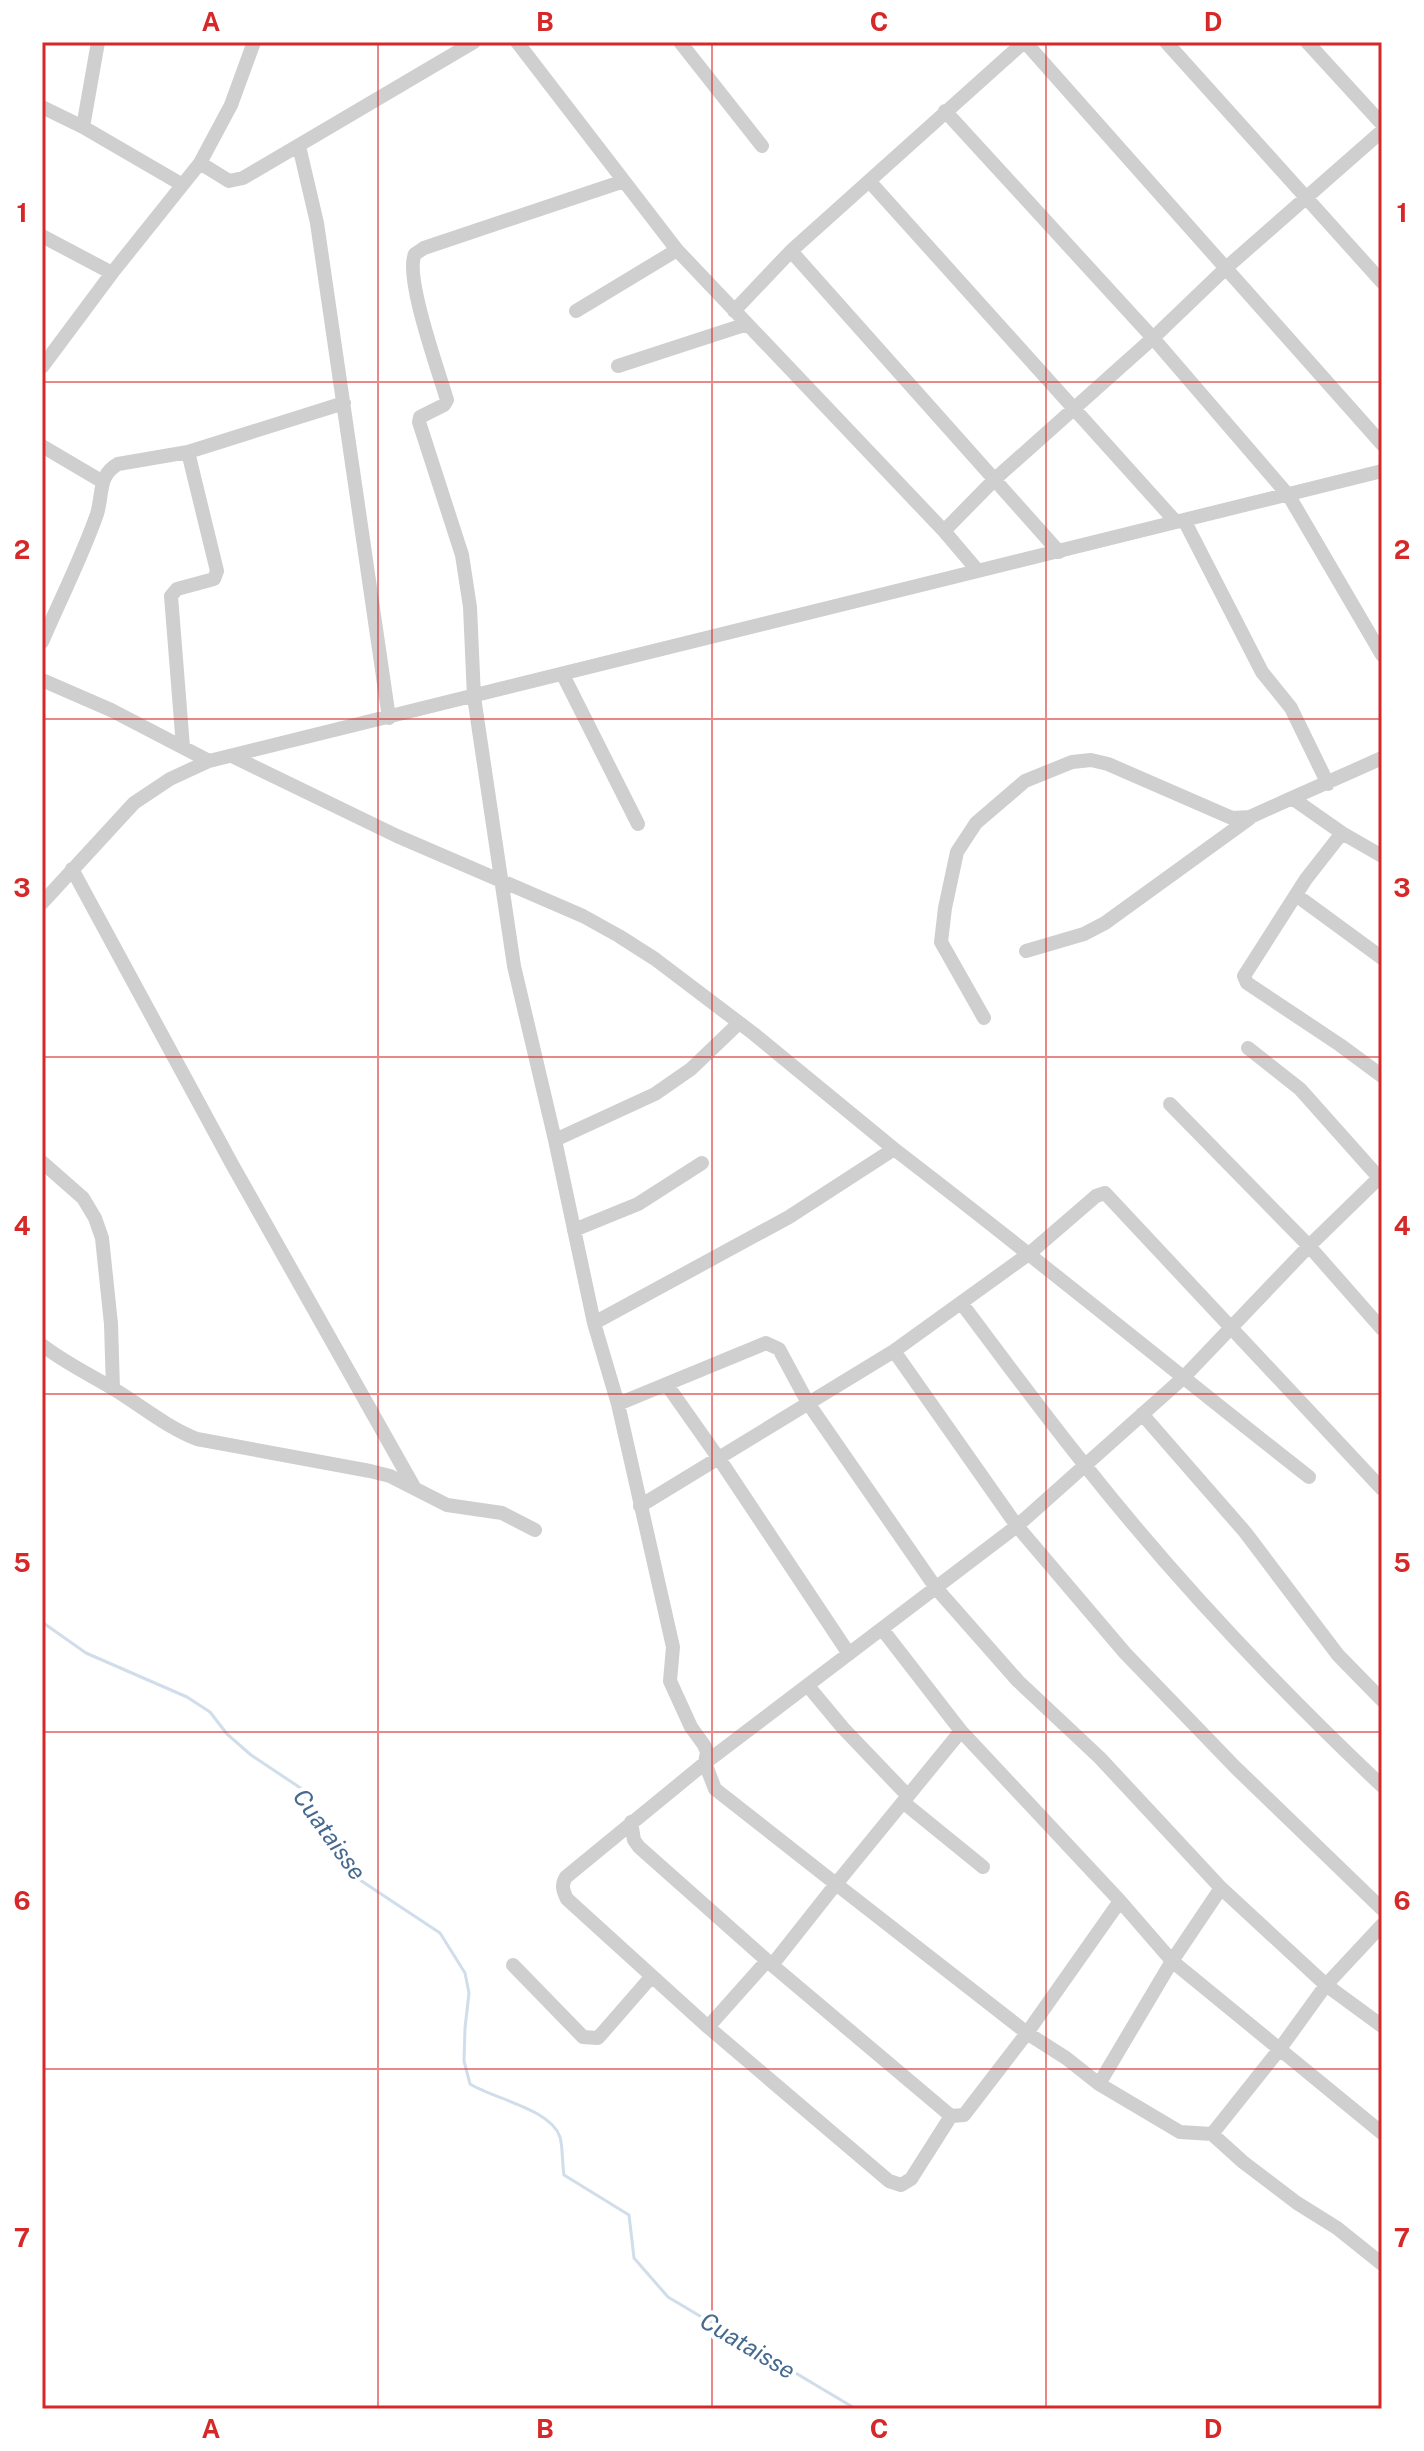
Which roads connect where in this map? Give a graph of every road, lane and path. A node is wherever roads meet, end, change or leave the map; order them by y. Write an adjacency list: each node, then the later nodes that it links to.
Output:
1 (98, 42): 12 (street)
2 (254, 42): 16 (street)
3 (474, 42): 14 (street)
4 (517, 42): 17 (street)
5 (680, 42): 15 (street)
6 (1024, 42): 10 (street); 24 (street)
7 (1166, 42): 20 (street)
8 (1307, 42): 11 (street)
9 (42, 107): 12 (street)
10 (945, 111): 18 (street); 30 (street)
11 (1382, 124)
12 (83, 127): 19 (street)
13 (1382, 131): 20 (street)
14 (299, 146): 16 (street); 33 (street)
15 (762, 146)
16 (200, 163): 19 (street)
17 (624, 181): 22 (street); 50 (street)
18 (870, 182): 23 (street); 34 (street)
19 (181, 184): 25 (street)
20 (1306, 196): 24 (street); 26 (street)
21 (42, 236): 25 (street)
22 (677, 250): 27 (street); 28 (street)
23 (791, 251): 28 (street); 39 (street)
24 (1226, 268): 30 (street); 35 (street)
25 (112, 273): 32 (street)
26 (1382, 282)
27 (576, 311)
28 (734, 311): 29 (street)
29 (747, 324): 31 (street); 43 (street)
30 (1153, 338): 34 (street); 41 (street)
31 (618, 366)
32 (42, 367)
33 (344, 403): 37 (street); 51 (street)
34 (1073, 409): 39 (street); 42 (street)
35 (1382, 444)
36 (42, 446): 40 (street)
37 (188, 452): 40 (street); 52 (street)
38 (1382, 471): 41 (street)
39 (995, 479): 43 (street); 44 (street)
40 (103, 482): 46 (street)
41 (1289, 496): 42 (street); 47 (street)
42 (1180, 521): 44 (street); 56 (street)
43 (944, 531): 45 (street)
44 (1059, 552): 45 (street)
45 (978, 571): 48 (street)
46 (42, 642)
47 (1382, 655)
48 (563, 675): 50 (street); 59 (street)
49 (42, 680): 52 (street)
50 (474, 697): 51 (street); 63 (street)
51 (389, 718): 53 (street)
52 (183, 747): 55 (street)
53 (232, 756): 55 (street); 63 (street)
54 (1382, 758): 56 (street)
55 (209, 761): 62 (street)
56 (1328, 784): 57 (street)
57 (1292, 798): 58 (street); 60 (street)
58 (1250, 817): 66 (street); 68 (street)
59 (638, 824)
60 (1342, 833): 61 (street); 64 (street)
61 (1382, 856)
62 (72, 869): 65 (street); 96 (street)
63 (502, 881): 69 (street); 73 (street)
64 (1296, 895): 67 (street); 71 (street)
65 (42, 903)
66 (1026, 951)
67 (1382, 958)
68 (984, 1018)
69 (739, 1023): 73 (street); 74 (street)
70 (1248, 1048): 77 (street)
71 (1382, 1076)
72 (1170, 1104): 79 (street)
73 (555, 1140): 78 (street)
74 (894, 1149): 80 (street); 82 (street)
75 (42, 1162): 89 (street)
76 (702, 1163): 78 (street)
77 (1381, 1178): 79 (street)
78 (574, 1230): 82 (street)
79 (1309, 1246): 83 (street); 84 (street)
80 (1030, 1253): 81 (street); 83 (street); 87 (street)
81 (962, 1304): 86 (street); 94 (street)
82 (594, 1323): 91 (street)
83 (1232, 1328): 87 (street); 97 (street)
84 (1382, 1329)
85 (42, 1345): 89 (street)
86 (894, 1351): 90 (street); 99 (street)
87 (1183, 1378): 92 (street); 95 (street)
88 (667, 1385): 90 (street); 91 (street); 93 (street)
89 (113, 1389): 96 (street)
90 (808, 1403): 93 (street); 101 (street)
91 (618, 1404): 98 (street)
92 (1142, 1414): 94 (street); 105 (street)
93 (719, 1459): 98 (street); 103 (street)
94 (1085, 1465): 99 (street); 108 (street)
95 (1309, 1477)
96 (414, 1487): 100 (street)
97 (1382, 1489)
98 (640, 1506): 107 (street)
99 (1017, 1526): 101 (street); 115 (street)
100 (535, 1530)
101 (936, 1588): 102 (street); 113 (street)
102 (882, 1629): 103 (street); 106 (street)
103 (849, 1654): 104 (street)
104 (808, 1686): 107 (street); 109 (street)
105 (1382, 1700)
106 (961, 1731): 109 (street); 114 (street)
107 (705, 1763): 110 (street); 112 (street)
108 (1382, 1786)
109 (905, 1799): 111 (street); 112 (street)
110 (631, 1822): 118 (street); 120 (street)
111 (983, 1867)
112 (836, 1884): 118 (street); 124 (street)
113 (1221, 1888): 117 (street); 121 (street)
114 (1120, 1901): 117 (street); 124 (street)
115 (1382, 1909)
116 (1382, 1925): 121 (street)
117 (1172, 1961): 125 (street); 126 (street)
118 (769, 1964): 123 (street); 127 (street)
119 (513, 1965): 120 (street)
120 (652, 1976): 123 (street)
121 (1326, 1985): 122 (street); 125 (street)
122 (1382, 2026)
123 (708, 2027): 127 (street)
124 (1027, 2033): 126 (street); 127 (street)
125 (1279, 2050): 128 (street); 129 (street)
126 (1099, 2084): 129 (street)
127 (951, 2116)
128 (1382, 2133)
129 (1212, 2134): 130 (street)
130 (1382, 2264)

